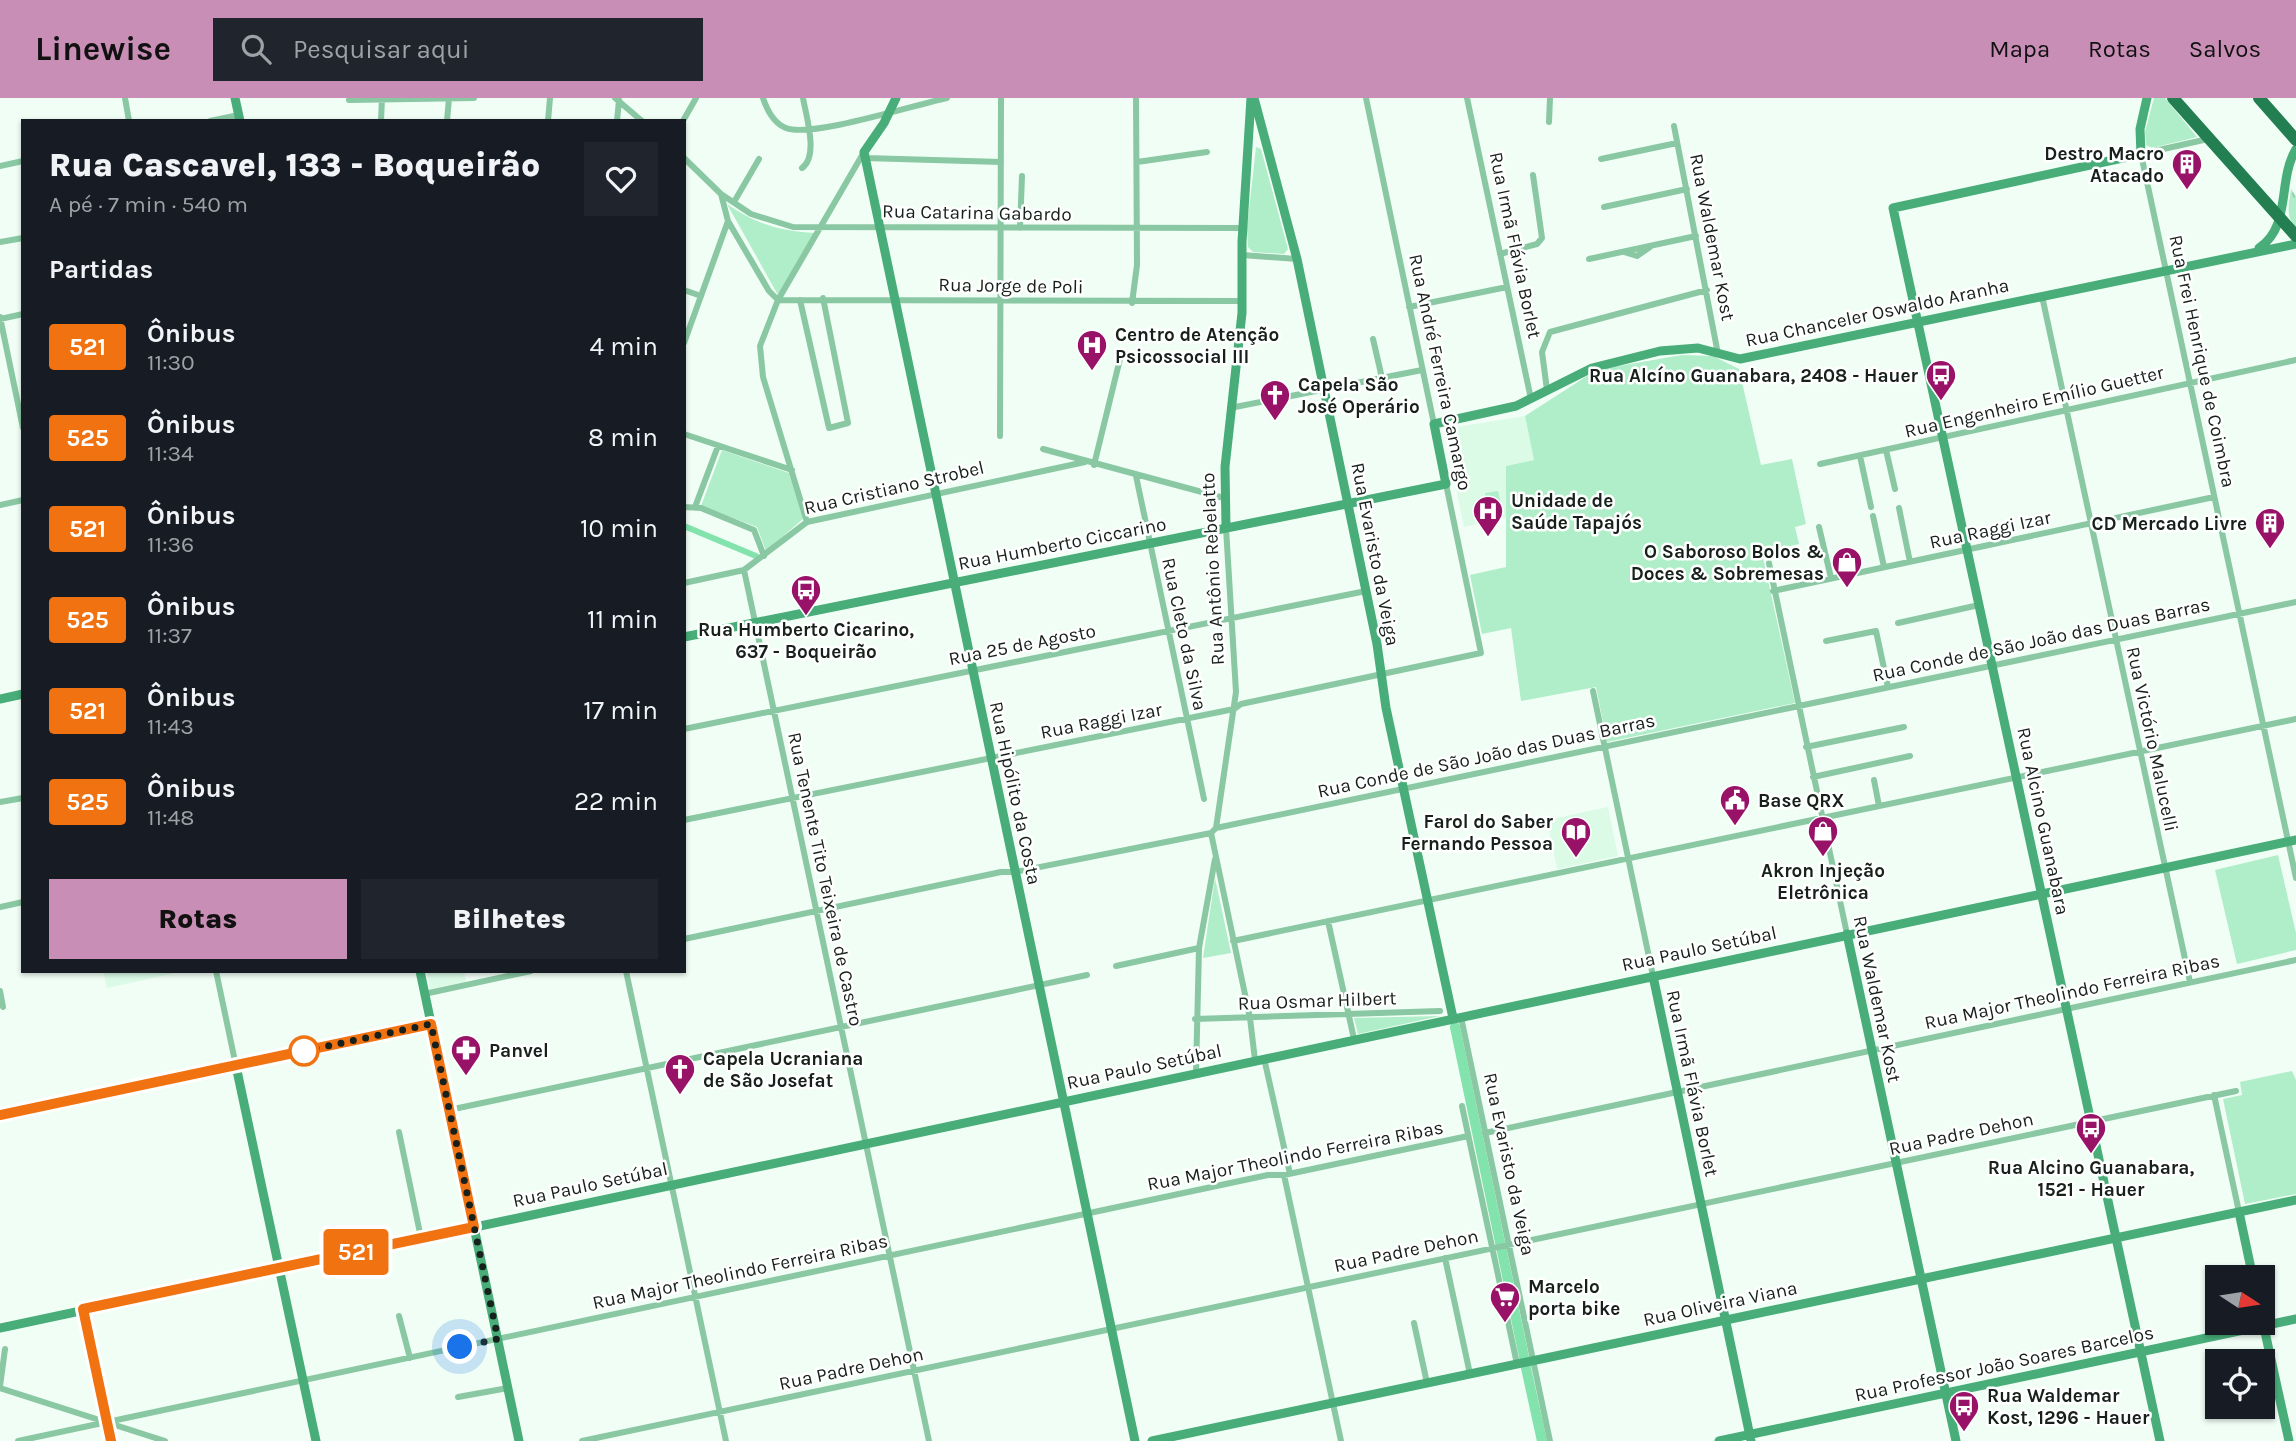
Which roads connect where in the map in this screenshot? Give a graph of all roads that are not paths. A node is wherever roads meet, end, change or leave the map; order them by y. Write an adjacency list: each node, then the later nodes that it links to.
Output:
1 (125, 98): 25 (street)
2 (235, 98): 24 (main road)
3 (449, 98): 4 (street); 20 (street); 27 (street)
4 (474, 98)
5 (550, 98): 28 (street)
6 (696, 98): 31 (street)
7 (763, 98): 34 (street)
8 (803, 98): 34 (street)
9 (896, 98): 23 (main road)
10 (947, 98): 23 (street)
11 (1001, 98): 48 (street)
12 (1136, 98): 49 (street)
13 (1252, 98): 37 (main road, Rua Evaristo da Veiga); 39 (main road, Rua Antônio Rebelatto)
14 (1367, 98): 89 (street, Rua André Ferreira Camargo)
15 (1467, 98): 72 (street, Rua Irmã Flávia Borlet)
16 (1550, 98): 32 (street)
17 (2147, 98): 42 (main road, Rua Frei Henrique de Coimbra)
18 (2173, 98): 35 (highway)
19 (2259, 98): 36 (highway)
20 (382, 99): 22 (street); 26 (street)
21 (618, 99): 29 (street); 30 (street)
22 (349, 100)
23 (891, 110): 34 (street); 43 (main road)
24 (239, 118)
25 (130, 119)
26 (381, 119)
27 (447, 119)
28 (548, 119)
29 (617, 119)
30 (640, 119)
31 (684, 119)
32 (1549, 122)
33 (1674, 126): 38 (street, Rua Waldemar Kost)
34 (809, 132): 51 (street)
35 (2210, 139): 42 (street); 58 (highway)
36 (2296, 140)
37 (1266, 143): 39 (main road); 74 (main road, Rua Evaristo da Veiga)
38 (1677, 143): 45 (street); 54 (street, Rua Waldemar Kost)
39 (1250, 146): 64 (main road, Rua Antônio Rebelatto)
40 (2296, 149): 58 (main road)
41 (1207, 152): 49 (street)
42 (2140, 154): 76 (street, Rua Frei Henrique de Coimbra); 92 (main road, Rua Alcino Guanabara)
43 (864, 155): 48 (street); 60 (street); 61 (main road, Rua Hipólito da Costa)
44 (759, 159): 56 (street)
45 (1601, 159)
46 (686, 160): 55 (street, Rua Catarina Gabardo)
47 (21, 161): 50 (street)
48 (1001, 162): 62 (street)
49 (1137, 162): 65 (street)
50 (0, 166)
51 (802, 169)
52 (1533, 175): 72 (street)
53 (1022, 176): 63 (street)
54 (1686, 189): 57 (street); 66 (street, Rua Waldemar Kost)
55 (721, 194): 56 (street, Rua Catarina Gabardo); 59 (street)
56 (734, 202): 60 (street, Rua Catarina Gabardo)
57 (1604, 207)
58 (2282, 217): 67 (highway); 71 (main road)
59 (728, 221): 80 (street); 84 (street)
60 (822, 226): 61 (street, Rua Catarina Gabardo); 84 (street)
61 (878, 226): 62 (street, Rua Catarina Gabardo); 83 (main road, Rua Hipólito da Costa)
62 (1000, 228): 63 (street, Rua Catarina Gabardo); 86 (street)
63 (1020, 228): 65 (street, Rua Catarina Gabardo)
64 (1242, 228): 65 (street, Rua Catarina Gabardo); 73 (main road, Rua Antônio Rebelatto)
65 (1137, 229): 88 (street)
66 (1696, 236): 75 (street); 78 (street, Rua Waldemar Kost)
67 (2296, 236)
68 (21, 238): 69 (street)
69 (0, 242)
70 (2296, 244): 71 (main road, Rua Chanceler Oswaldo Aranha)
71 (2255, 251): 76 (main road, Rua Chanceler Oswaldo Aranha)
72 (1500, 254): 77 (street, Rua Irmã Flávia Borlet)
73 (1242, 255): 74 (street); 87 (main road, Rua Antônio Rebelatto)
74 (1297, 259): 101 (main road, Rua Evaristo da Veiga)
75 (1589, 259)
76 (2165, 271): 81 (main road, Rua Chanceler Oswaldo Aranha); 100 (street, Rua Frei Henrique de Coimbra)
77 (1507, 287): 89 (street); 103 (street, Rua Irmã Flávia Borlet)
78 (1707, 290): 95 (street, Rua Waldemar Kost); 102 (street)
79 (686, 291): 80 (street)
80 (701, 296): 93 (street)
81 (2042, 296): 92 (main road, Rua Chanceler Oswaldo Aranha); 105 (street, Rua Victório Malucelli)
82 (823, 298): 83 (street, Rua Jorge de Poli); 85 (street, Rua Jorge de Poli); 85 (street)
83 (893, 298): 86 (street, Rua Jorge de Poli); 122 (main road, Rua Hipólito da Costa)
84 (778, 300): 85 (street, Rua Jorge de Poli); 118 (street)
85 (800, 300)
86 (1001, 300): 88 (street, Rua Jorge de Poli); 109 (street)
87 (1243, 301): 88 (street, Rua Jorge de Poli); 104 (main road, Rua Antônio Rebelatto)
88 (1132, 303)
89 (1409, 307): 98 (street, Rua André Ferreira Camargo)
90 (21, 314): 91 (street)
91 (0, 318): 106 (street)
92 (1918, 321): 95 (main road, Rua Chanceler Oswaldo Aranha); 110 (main road, Rua Alcino Guanabara)
93 (686, 337)
94 (1373, 339): 99 (street)
95 (1718, 354): 102 (main road, Rua Chanceler Oswaldo Aranha)
96 (1121, 359): 117 (street)
97 (2296, 360): 100 (street, Rua Engenheiro Emílio Guetter)
98 (1422, 370): 99 (street); 107 (street, Rua André Ferreira Camargo)
99 (1381, 378): 101 (street)
100 (2190, 383): 105 (street, Rua Engenheiro Emílio Guetter); 123 (street, Rua Frei Henrique de Coimbra)
101 (1324, 390): 104 (street); 126 (main road, Rua Evaristo da Veiga)
102 (1547, 390): 103 (main road, Rua Chanceler Oswaldo Aranha)
103 (1531, 399): 107 (main road, Rua Chanceler Oswaldo Aranha)
104 (1230, 408): 124 (main road, Rua Antônio Rebelatto)
105 (2066, 409): 110 (street, Rua Engenheiro Emílio Guetter); 134 (street, Rua Victório Malucelli)
106 (21, 418)
107 (1434, 424): 120 (main road, Rua André Ferreira Camargo)
108 (686, 436): 111 (street)
109 (1000, 436)
110 (1943, 438): 113 (street, Rua Engenheiro Emílio Guetter); 138 (main road, Rua Alcino Guanabara)
111 (718, 446): 118 (street); 129 (street)
112 (1043, 449): 115 (street)
113 (1886, 450): 114 (street, Rua Engenheiro Emílio Guetter); 121 (street)
114 (1860, 456): 116 (street, Rua Engenheiro Emílio Guetter); 130 (street)
115 (1084, 462): 117 (street); 122 (street, Rua Cristiano Strobel)
116 (1821, 464)
117 (1094, 465): 119 (street)
118 (792, 470): 133 (street)
119 (1136, 476): 124 (street); 137 (street, Rua Cleto da Silva)
120 (1446, 484): 126 (main road, Rua Humberto Ciccarino); 159 (street, Rua André Ferreira Camargo)
121 (1895, 489)
122 (934, 493): 133 (street, Rua Cristiano Strobel); 146 (main road, Rua Hipólito da Costa)
123 (2214, 497): 134 (street, Rua Raggi Izar); 151 (street, Rua Frei Henrique de Coimbra)
124 (1224, 498): 136 (main road, Rua Antônio Rebelatto)
125 (21, 500): 127 (street)
126 (1348, 503): 136 (main road, Rua Humberto Ciccarino); 147 (main road, Rua Evaristo da Veiga)
127 (0, 505)
128 (686, 507): 129 (street)
129 (695, 507): 139 (street)
130 (1871, 507)
131 (1899, 508): 140 (street)
132 (1873, 516): 142 (street)
133 (807, 522): 139 (street, Rua Cristiano Strobel)
134 (2091, 523): 138 (street, Rua Raggi Izar); 157 (street, Rua Victório Malucelli)
135 (1819, 527): 144 (street)
136 (1226, 528): 137 (main road, Rua Humberto Ciccarino); 152 (street, Rua Antônio Rebelatto)
137 (1150, 543): 146 (main road, Rua Humberto Ciccarino); 155 (street, Rua Cleto da Silva)
138 (1967, 550): 140 (street, Rua Raggi Izar); 150 (main road, Rua Alcino Guanabara)
139 (764, 556): 143 (street, Rua Cristiano Strobel)
140 (1910, 562): 142 (street, Rua Raggi Izar)
141 (1769, 563): 148 (street, Rua Waldemar Kost)
142 (1884, 567): 144 (street, Rua Raggi Izar)
143 (744, 570): 145 (street, Rua Cristiano Strobel); 153 (street, Rua Tenente Tito Teixeira de Castro)
144 (1831, 578): 148 (street, Rua Raggi Izar)
145 (686, 583)
146 (953, 583): 153 (main road, Rua Humberto Ciccarino); 161 (main road, Rua Hipólito da Costa)
147 (1366, 591): 152 (street, Rua 25 de Agosto); 162 (main road, Rua Evaristo da Veiga)
148 (1773, 591): 167 (street, Rua Waldemar Kost)
149 (2296, 602): 151 (street, Rua Conde de São João das Duas Barras)
150 (1979, 605): 154 (street); 160 (main road, Rua Alcino Guanabara)
151 (2239, 614): 157 (street, Rua Conde de São João das Duas Barras); 172 (street, Rua Frei Henrique de Coimbra)
152 (1233, 618): 155 (street, Rua 25 de Agosto); 168 (street, Rua Antônio Rebelatto)
153 (755, 622): 156 (main road, Rua Humberto Ciccarino); 169 (street, Rua Tenente Tito Teixeira de Castro)
154 (1898, 622)
155 (1168, 631): 161 (street, Rua 25 de Agosto); 170 (street, Rua Cleto da Silva)
156 (686, 636)
157 (2116, 639): 160 (street, Rua Conde de São João das Duas Barras); 177 (street, Rua Victório Malucelli)
158 (1826, 641): 163 (street)
159 (1480, 653): 162 (street, Rua Raggi Izar)
160 (1992, 665): 163 (street, Rua Conde de São João das Duas Barras); 181 (main road, Rua Alcino Guanabara)
161 (972, 671): 169 (street, Rua 25 de Agosto); 179 (main road, Rua Hipólito da Costa)
162 (1381, 674): 168 (street, Rua Raggi Izar); 183 (main road, Rua Evaristo da Veiga)
163 (1888, 687): 167 (street, Rua Conde de São João das Duas Barras)
164 (1593, 691): 175 (street, Rua Irmã Flávia Borlet)
165 (21, 694): 166 (main road)
166 (0, 699)
167 (1797, 706): 175 (street, Rua Conde de São João das Duas Barras); 176 (street, Rua Waldemar Kost)
168 (1234, 709): 170 (street, Rua Raggi Izar); 191 (street, Rua Antônio Rebelatto)
169 (774, 711): 174 (street, Rua 25 de Agosto); 185 (street, Rua Tenente Tito Teixeira de Castro)
170 (1187, 719): 179 (street, Rua Raggi Izar); 186 (street, Rua Cleto da Silva)
171 (2296, 719): 172 (street)
172 (2263, 726): 177 (street); 192 (street, Rua Frei Henrique de Coimbra)
173 (1904, 727): 176 (street)
174 (686, 729)
175 (1604, 747): 183 (street, Rua Conde de São João das Duas Barras); 194 (street, Rua Irmã Flávia Borlet)
176 (1806, 747): 180 (street, Rua Waldemar Kost)
177 (2140, 752): 181 (street); 195 (street, Rua Victório Malucelli)
178 (1910, 756): 180 (street)
179 (990, 758): 185 (street, Rua Raggi Izar); 196 (main road, Rua Hipólito da Costa)
180 (1813, 777): 189 (street, Rua Waldemar Kost)
181 (2016, 778): 188 (street); 198 (main road, Rua Alcino Guanabara)
182 (1874, 780): 188 (street)
183 (1404, 788): 191 (street, Rua Conde de São João das Duas Barras); 200 (main road, Rua Evaristo da Veiga)
184 (21, 798): 187 (street)
185 (793, 798): 190 (street, Rua Raggi Izar); 203 (street, Rua Tenente Tito Teixeira de Castro)
186 (1203, 799)
187 (0, 802)
188 (1879, 806): 189 (street)
189 (1822, 818): 194 (street); 205 (street, Rua Waldemar Kost)
190 (686, 820)
191 (1213, 830): 193 (street); 196 (street, Rua Conde de São João das Duas Barras)
192 (2292, 840): 195 (main road, Rua Paulo Setúbal); 197 (street, Rua Frei Henrique de Coimbra)
193 (1216, 857): 207 (street); 208 (street)
194 (1628, 859): 200 (street); 216 (street, Rua Irmã Flávia Borlet)
195 (2165, 867): 198 (main road, Rua Paulo Setúbal); 217 (street, Rua Victório Malucelli)
196 (1015, 872): 203 (street, Rua Conde de São João das Duas Barras); 218 (main road, Rua Hipólito da Costa)
197 (2296, 878)
198 (2041, 893): 205 (main road, Rua Paulo Setúbal); 222 (main road, Rua Alcino Guanabara)
199 (0, 897): 202 (street)
200 (1428, 901): 204 (street); 226 (main road, Rua Evaristo da Veiga)
201 (21, 902): 202 (street)
202 (1, 907)
203 (817, 911): 206 (street, Rua Conde de São João das Duas Barras); 229 (street, Rua Tenente Tito Teixeira de Castro)
204 (1328, 921): 207 (street); 224 (street)
205 (1847, 934): 216 (main road, Rua Paulo Setúbal); 231 (main road, Rua Waldemar Kost)
206 (686, 939)
207 (1233, 941): 225 (street)
208 (1199, 948): 210 (street); 227 (street)
209 (2296, 960): 217 (street, Rua Major Theolindo Ferreira Ribas)
210 (1116, 966)
211 (216, 973): 233 (street)
212 (420, 973): 220 (main road)
213 (522, 973): 220 (street)
214 (626, 973): 234 (street)
215 (1087, 975): 218 (street)
216 (1653, 976): 226 (main road, Rua Paulo Setúbal); 237 (main road, Rua Irmã Flávia Borlet)
217 (2190, 982): 222 (street, Rua Major Theolindo Ferreira Ribas)
218 (1039, 985): 229 (street); 239 (main road, Rua Hipólito da Costa)
219 (0, 991): 221 (street)
220 (424, 994): 228 (main road)
221 (3, 1007)
222 (2066, 1009): 231 (street, Rua Major Theolindo Ferreira Ribas); 243 (main road, Rua Alcino Guanabara)
223 (1440, 1011): 224 (street, Rua Osmar Hilbert)
224 (1349, 1015): 225 (street, Rua Osmar Hilbert); 230 (street)
225 (1250, 1018): 227 (street, Rua Osmar Hilbert); 232 (street)
226 (1457, 1018): 230 (main road, Rua Paulo Setúbal); 245 (street, Rua Evaristo da Veiga)
227 (1195, 1019): 235 (street)
228 (431, 1024): 233 (main road); 241 (main road)
229 (841, 1027): 234 (street); 247 (street, Rua Tenente Tito Teixeira de Castro)
230 (1354, 1039): 232 (main road, Rua Paulo Setúbal)
231 (1871, 1050): 237 (street, Rua Major Theolindo Ferreira Ribas); 248 (main road, Rua Waldemar Kost)
232 (1260, 1059): 235 (main road, Rua Paulo Setúbal); 249 (street)
233 (236, 1066): 242 (main road); 263 (main road)
234 (647, 1068): 241 (street); 250 (street)
235 (1196, 1073): 239 (main road, Rua Paulo Setúbal)
236 (2236, 1090): 238 (street, Rua Padre Dehon)
237 (1677, 1092): 245 (street, Rua Major Theolindo Ferreira Ribas); 252 (main road, Rua Irmã Flávia Borlet)
238 (2214, 1095): 243 (street, Rua Padre Dehon); 253 (street)
239 (1063, 1101): 247 (main road, Rua Paulo Setúbal); 254 (main road, Rua Hipólito da Costa)
240 (1462, 1106): 246 (street, Rua Evaristo da Veiga)
241 (449, 1110): 255 (main road)
242 (0, 1115)
243 (2091, 1121): 248 (street, Rua Padre Dehon); 256 (main road, Rua Alcino Guanabara)
244 (400, 1132): 257 (street)
245 (1485, 1133): 258 (street, Rua Evaristo da Veiga)
246 (1468, 1136): 249 (street, Rua Major Theolindo Ferreira Ribas); 259 (street, Rua Evaristo da Veiga)
247 (866, 1143): 250 (main road, Rua Paulo Setúbal); 260 (street, Rua Tenente Tito Teixeira de Castro)
248 (1896, 1163): 252 (street, Rua Padre Dehon); 264 (main road, Rua Waldemar Kost)
249 (1287, 1174): 254 (street, Rua Major Theolindo Ferreira Ribas); 265 (street)
250 (672, 1185): 255 (main road, Rua Paulo Setúbal); 266 (street)
251 (2296, 1200): 253 (main road, Rua Oliveira Viana)
252 (1701, 1204): 258 (street, Rua Padre Dehon); 270 (main road, Rua Irmã Flávia Borlet)
253 (2239, 1212): 256 (main road, Rua Oliveira Viana); 262 (main road)
254 (1087, 1214): 260 (street, Rua Major Theolindo Ferreira Ribas); 274 (main road, Rua Hipólito da Costa)
255 (474, 1227): 257 (main road, Rua Paulo Setúbal); 277 (main road)
256 (2116, 1237): 264 (main road, Rua Oliveira Viana); 279 (main road, Rua Alcino Guanabara)
257 (421, 1238): 263 (main road, Rua Paulo Setúbal)
258 (1509, 1245): 259 (street, Rua Padre Dehon); 281 (street, Rua Evaristo da Veiga)
259 (1492, 1248): 261 (street, Rua Padre Dehon); 282 (street, Rua Evaristo da Veiga)
260 (890, 1256): 266 (street, Rua Major Theolindo Ferreira Ribas); 283 (street, Rua Tenente Tito Teixeira de Castro)
261 (1445, 1258): 265 (street, Rua Padre Dehon); 284 (street)
262 (2250, 1265)
263 (279, 1268): 267 (main road, Rua Paulo Setúbal); 285 (main road)
264 (1921, 1279): 270 (main road, Rua Oliveira Viana); 289 (main road, Rua Waldemar Kost)
265 (1308, 1287): 274 (street, Rua Padre Dehon); 291 (street)
266 (696, 1297): 277 (street, Rua Major Theolindo Ferreira Ribas); 292 (street)
267 (83, 1309): 273 (main road, Rua Paulo Setúbal); 293 (street)
268 (399, 1316): 280 (street)
269 (2296, 1319): 271 (main road, Rua Professor João Soares Barcelos)
270 (1726, 1320): 281 (main road, Rua Oliveira Viana); 294 (main road, Rua Irmã Flávia Borlet)
271 (2275, 1322)
272 (1414, 1323): 286 (street)
273 (0, 1328)
274 (1111, 1329): 283 (street, Rua Padre Dehon); 304 (main road, Rua Hipólito da Costa)
275 (2212, 1335): 279 (main road, Rua Professor João Soares Barcelos)
276 (2266, 1335): 311 (main road)
277 (498, 1339): 280 (street, Rua Major Theolindo Ferreira Ribas); 288 (main road)
278 (5, 1349): 287 (street)
279 (2140, 1352): 289 (main road, Rua Professor João Soares Barcelos); 310 (main road, Rua Alcino Guanabara)
280 (410, 1358): 285 (street, Rua Major Theolindo Ferreira Ribas)
281 (1533, 1360): 282 (main road, Rua Oliveira Viana); 307 (street, Rua Evaristo da Veiga)
282 (1517, 1364): 284 (main road, Rua Oliveira Viana)
283 (914, 1371): 292 (street, Rua Padre Dehon); 303 (street, Rua Tenente Tito Teixeira de Castro)
284 (1470, 1374): 286 (main road, Rua Oliveira Viana)
285 (303, 1380): 293 (street, Rua Major Theolindo Ferreira Ribas); 299 (main road)
286 (1427, 1383): 291 (main road, Rua Oliveira Viana)
287 (0, 1387): 293 (street)
288 (508, 1388): 290 (street); 300 (main road)
289 (1945, 1393): 294 (main road, Rua Professor João Soares Barcelos); 309 (main road, Rua Waldemar Kost)
290 (458, 1396)
291 (1333, 1403): 305 (main road, Rua Oliveira Viana); 306 (street)
292 (720, 1412): 301 (street, Rua Padre Dehon); 302 (street)
293 (107, 1422): 296 (street, Rua Major Theolindo Ferreira Ribas); 297 (street); 298 (street)
294 (1751, 1438): 308 (main road, Rua Professor João Soares Barcelos)
295 (2296, 1440): 311 (street)
296 (18, 1441)
297 (111, 1441)
298 (165, 1441)
299 (316, 1441)
300 (519, 1441)
301 (582, 1441)
302 (726, 1441)
303 (929, 1441)
304 (1135, 1441)
305 (1152, 1441)
306 (1341, 1441)
307 (1550, 1441)
308 (1719, 1441)
309 (1956, 1441)
310 (2160, 1441)
311 (2289, 1441)

